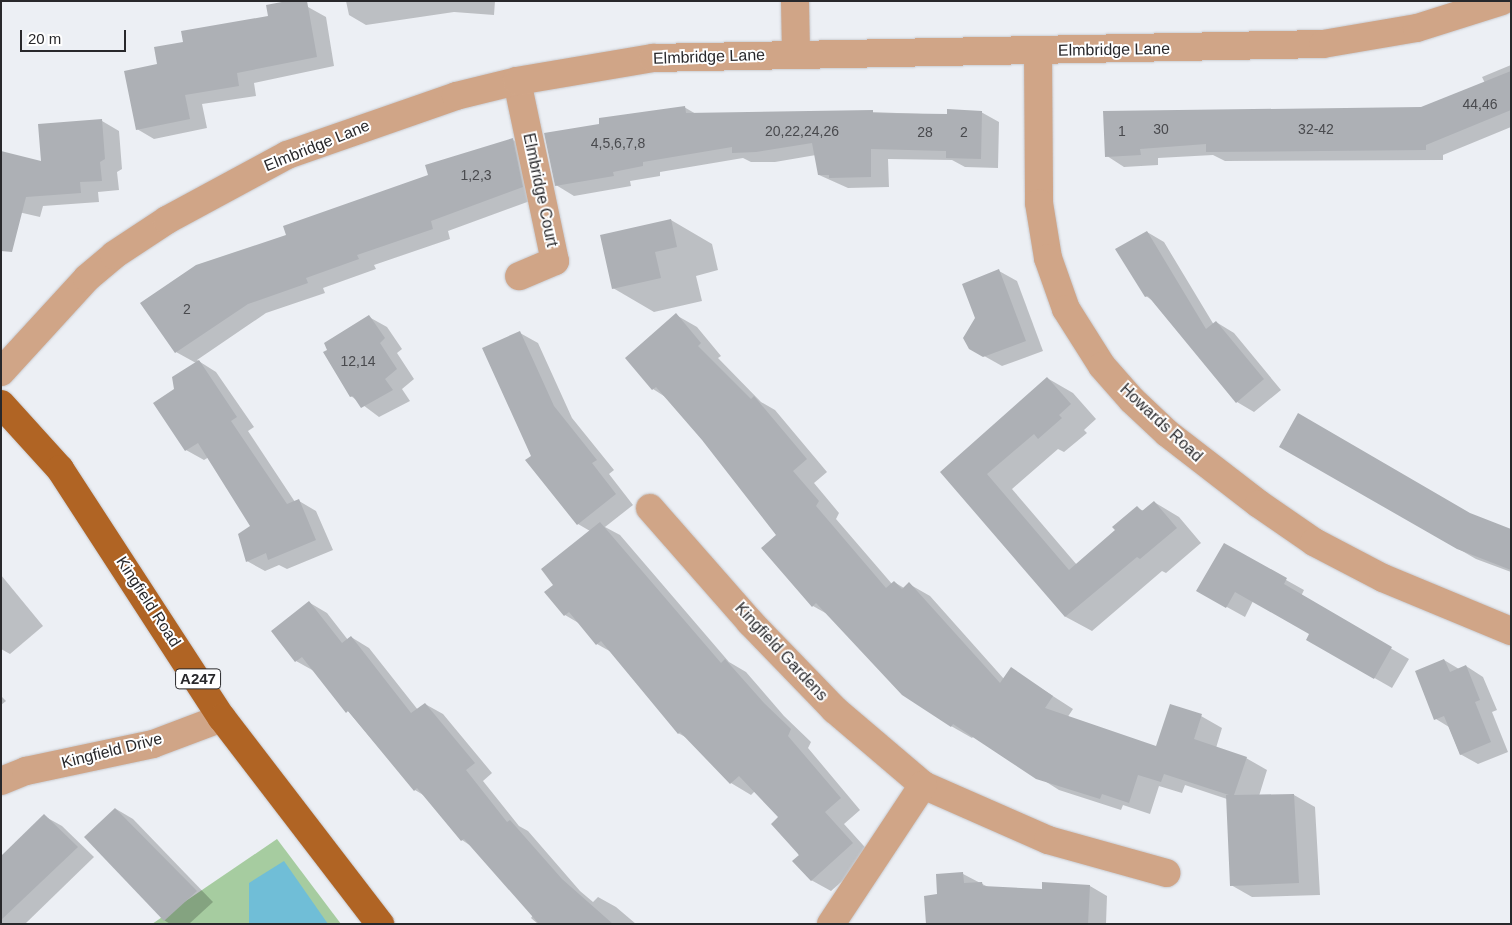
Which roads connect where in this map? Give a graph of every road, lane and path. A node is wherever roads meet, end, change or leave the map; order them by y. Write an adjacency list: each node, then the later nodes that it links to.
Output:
1 (795, 1): 4 (street)
2 (1502, 1): 3 (street, Elmbridge Lane)
3 (1038, 51): 4 (street, Elmbridge Lane); 10 (street, Howards Road)
4 (796, 54): 5 (street, Elmbridge Lane)
5 (516, 81): 6 (street, Elmbridge Court); 7 (street, Elmbridge Lane)
6 (519, 276)
7 (1, 372)
8 (1, 404): 11 (main road, Kingfield Road / A247)
9 (650, 508): 13 (street, Kingfield Gardens)
10 (1511, 631)
11 (222, 718): 12 (street, Kingfield Drive); 15 (main road, Kingfield Road / A247)
12 (1, 781)
13 (924, 785): 14 (street, Kingfield Gardens); 16 (street)
14 (1166, 873)
15 (380, 924)
16 (831, 924)

